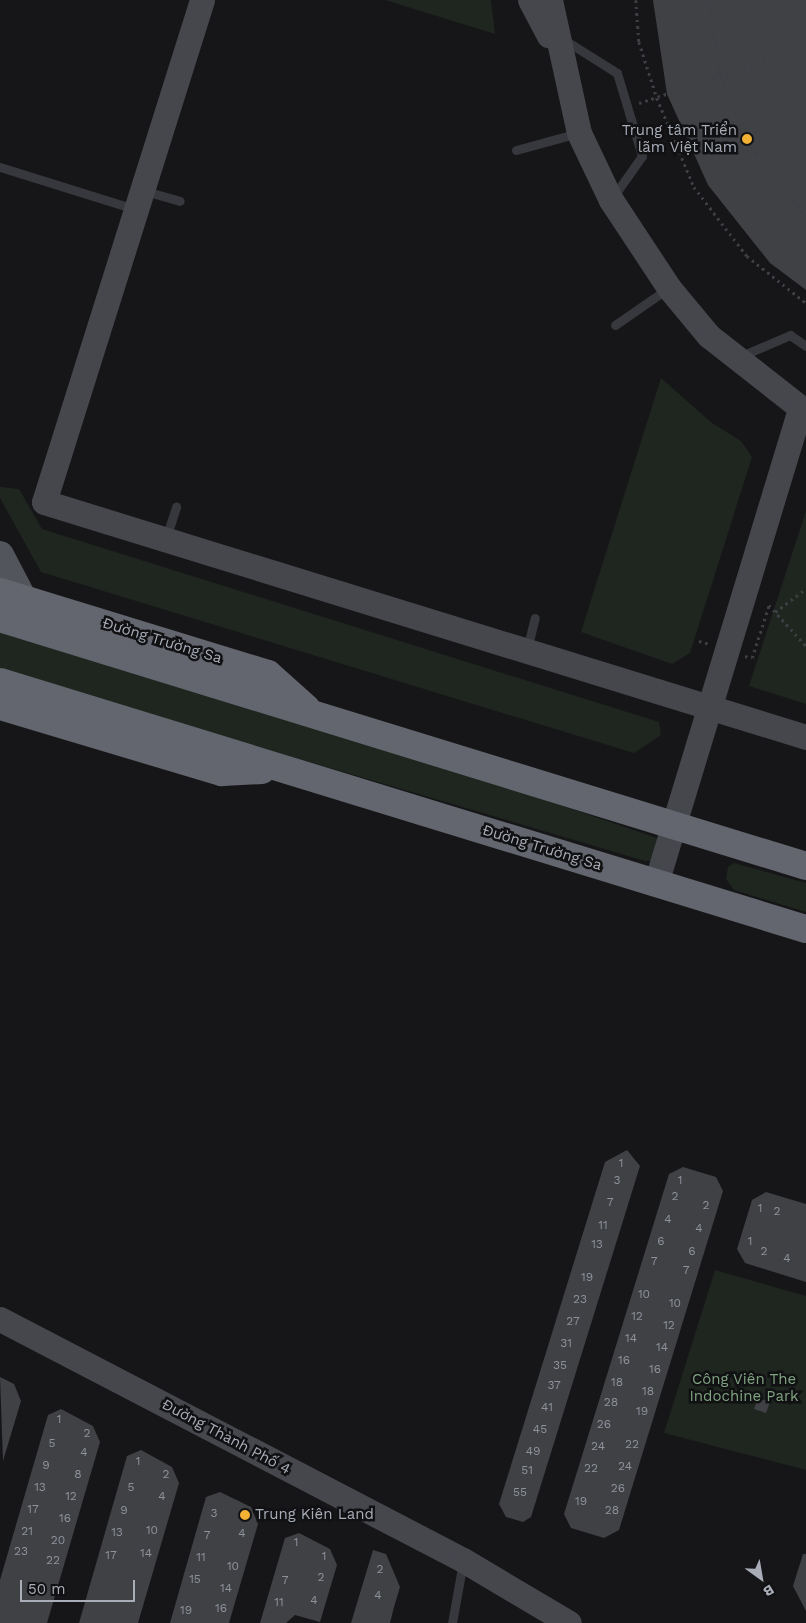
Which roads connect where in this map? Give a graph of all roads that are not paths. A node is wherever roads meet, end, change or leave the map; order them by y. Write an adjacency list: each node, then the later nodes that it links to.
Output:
1 (202, 0): 8 (street)
2 (530, 0): 4 (street)
3 (550, 0): 4 (street)
4 (557, 44): 5 (street); 9 (lane)
5 (578, 133): 6 (lane); 9 (street)
6 (516, 150)
7 (0, 167): 8 (lane)
8 (141, 200): 10 (lane); 17 (street)
9 (611, 200): 11 (street)
10 (180, 201)
11 (669, 288): 12 (lane); 14 (street)
12 (615, 325)
13 (806, 346): 14 (lane)
14 (735, 359): 15 (street)
15 (803, 411): 25 (street)
16 (176, 507): 17 (lane)
17 (165, 539): 22 (street)
18 (0, 556): 19 (main road)
19 (11, 595): 26 (highway, Đường Trường Sa)
20 (0, 618): 26 (highway, Đường Trường Sa)
21 (535, 618): 22 (lane)
22 (527, 651): 25 (street)
23 (0, 682): 28 (highway, Đường Trường Sa)
24 (0, 706): 28 (highway, Đường Trường Sa)
25 (708, 706): 27 (street); 29 (street)
26 (312, 714): 29 (highway, Đường Trường Sa)
27 (806, 737)
28 (278, 769): 31 (highway, Đường Trường Sa)
29 (674, 825): 30 (highway, Đường Trường Sa); 31 (street)
30 (806, 866)
31 (656, 883): 32 (highway, Đường Trường Sa)
32 (806, 929)
33 (0, 1319): 34 (street, Đường Thành Phố 4)
34 (457, 1557): 35 (lane); 36 (street, Đường Thành Phố 4)
35 (452, 1623)
36 (569, 1623)

